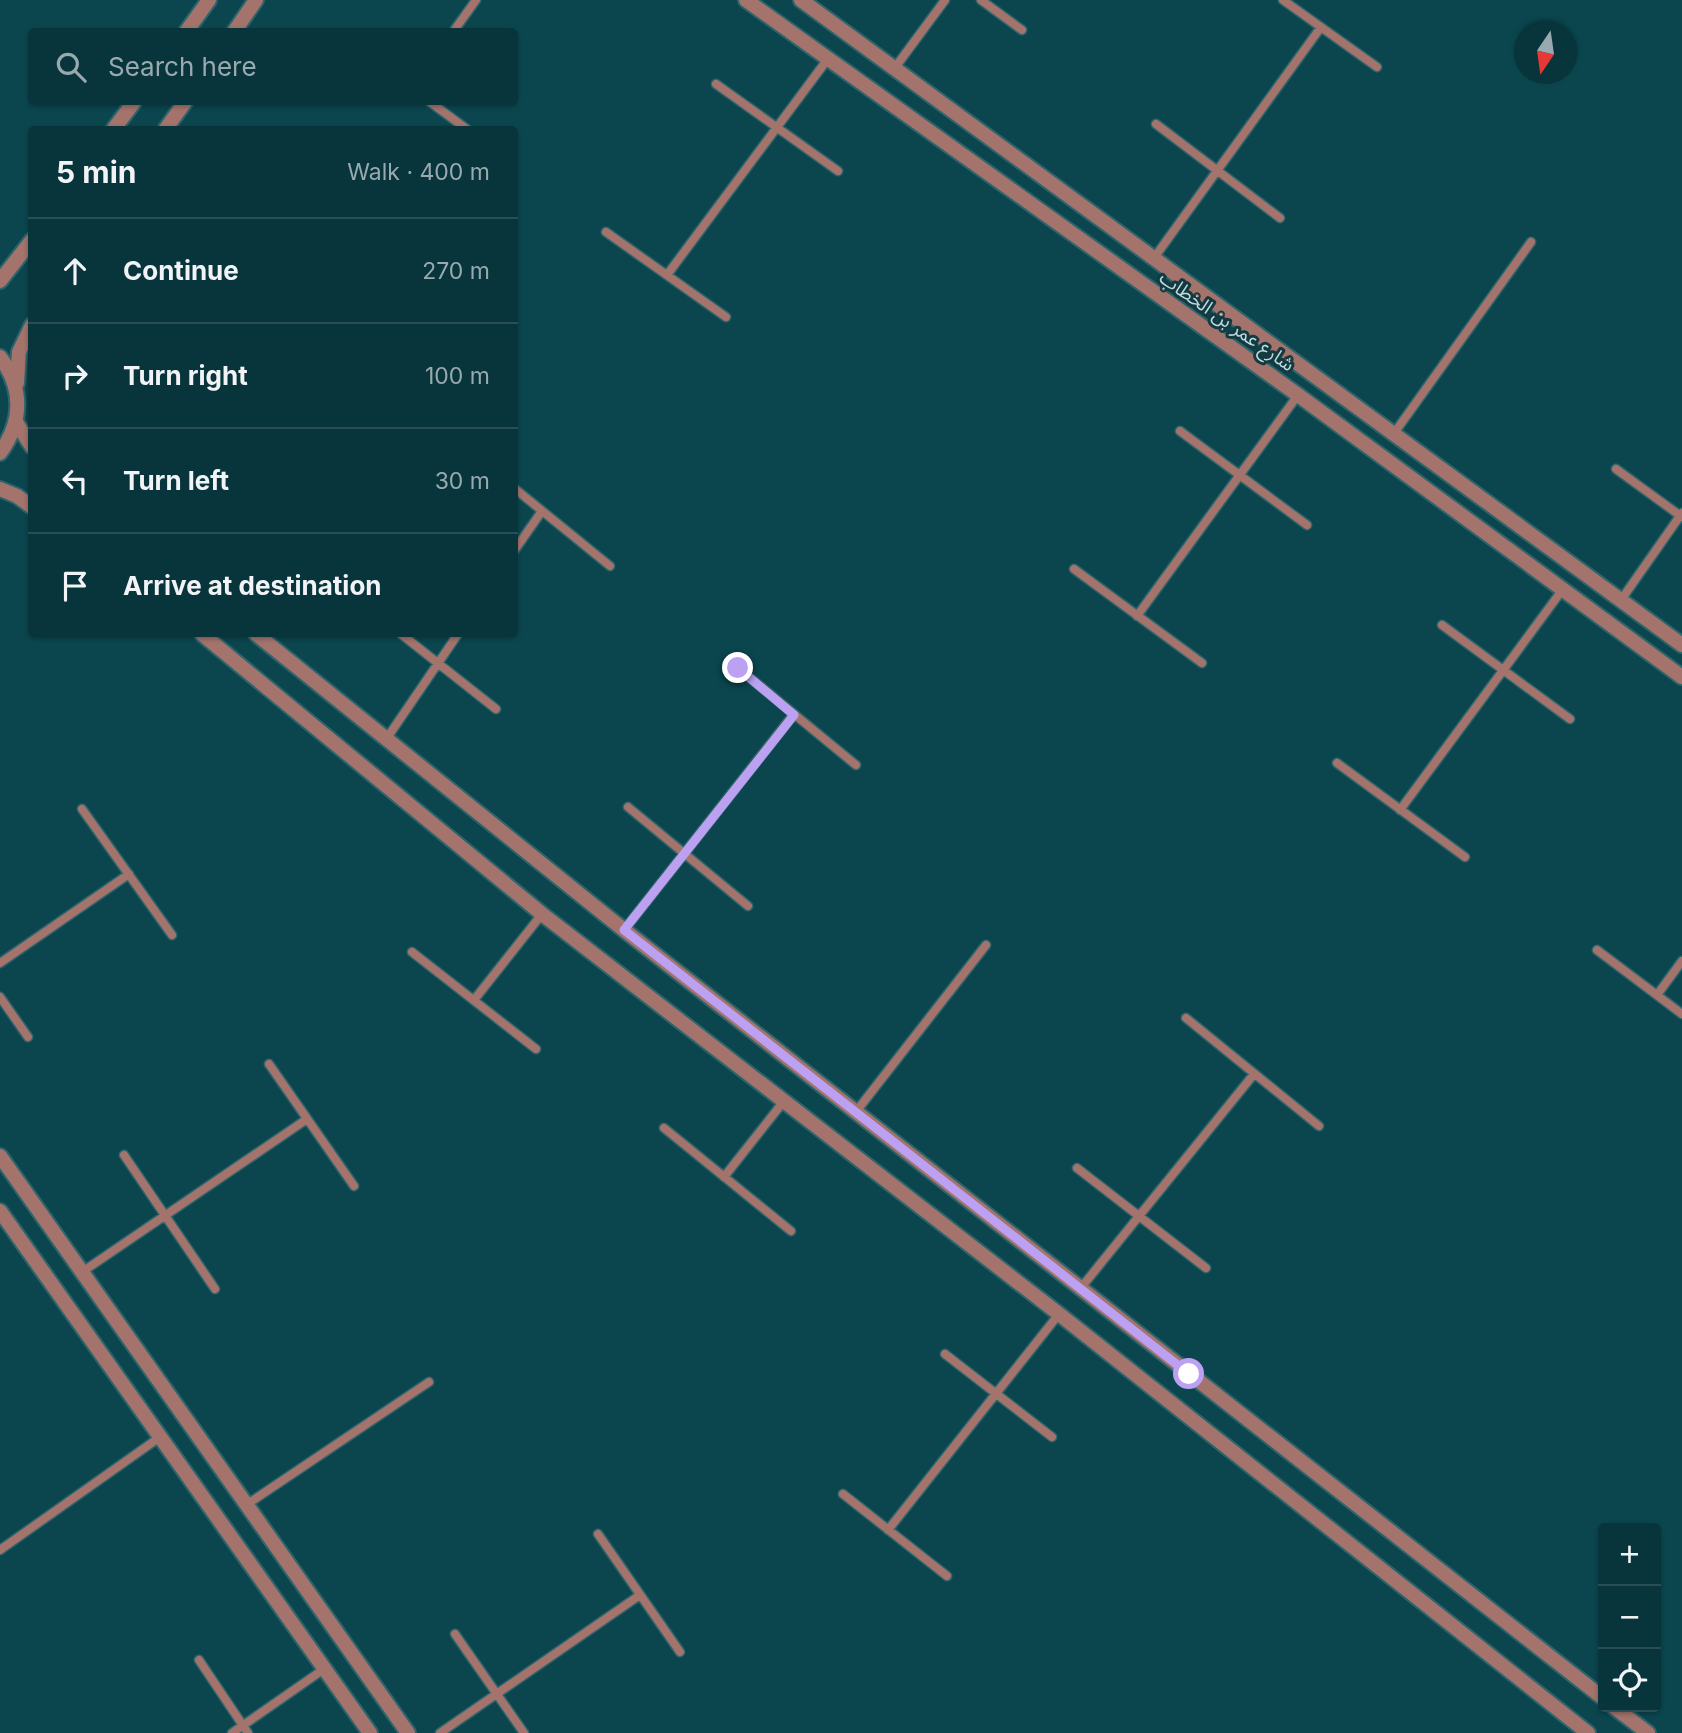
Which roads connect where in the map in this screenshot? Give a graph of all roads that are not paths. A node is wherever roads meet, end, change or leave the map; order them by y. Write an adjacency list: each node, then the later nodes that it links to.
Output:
1 (209, 0): 10 (street)
2 (256, 0): 11 (street)
3 (476, 0): 12 (lane)
4 (746, 0): 14 (street, شارع عمر بن الخطاب)
5 (801, 0): 16 (street, شارع عمر بن الخطاب)
6 (945, 0): 16 (lane)
7 (981, 0): 13 (lane)
8 (1283, 0): 9 (lane)
9 (1321, 27): 15 (lane); 26 (lane)
10 (189, 28)
11 (237, 28)
12 (456, 28)
13 (1022, 30)
14 (827, 60): 25 (lane); 39 (street, شارع عمر بن الخطاب)
15 (1377, 66)
16 (894, 69): 32 (street, شارع عمر بن الخطاب)
17 (716, 84): 25 (lane)
18 (132, 105): 22 (street)
19 (183, 105): 23 (street)
20 (434, 105): 24 (lane)
21 (1156, 124): 26 (lane)
22 (116, 126)
23 (168, 126)
24 (463, 126)
25 (776, 127): 27 (lane); 33 (lane)
26 (1216, 170): 28 (lane); 32 (lane)
27 (838, 171)
28 (1280, 218)
29 (606, 232): 33 (lane)
30 (1531, 242): 42 (lane)
31 (28, 245): 34 (street)
32 (1154, 258): 42 (street, شارع عمر بن الخطاب)
33 (667, 275): 35 (lane)
34 (0, 281)
35 (726, 317)
36 (28, 333): 38 (street)
37 (0, 357): 38 (street)
38 (17, 388): 40 (street)
39 (1298, 395): 46 (lane); 56 (street, شارع عمر بن الخطاب)
40 (16, 422): 43 (street); 44 (street)
41 (1180, 431): 46 (lane)
42 (1395, 432): 57 (street, شارع عمر بن الخطاب)
43 (28, 440)
44 (0, 453)
45 (1616, 469): 51 (lane)
46 (1239, 475): 52 (lane); 58 (lane)
47 (0, 489): 49 (street)
48 (518, 491): 50 (lane)
49 (28, 504)
50 (542, 511): 53 (lane); 54 (lane)
51 (1681, 515): 57 (lane)
52 (1307, 525)
53 (518, 545)
54 (610, 566)
55 (1074, 569): 58 (lane)
56 (1563, 589): 68 (lane); 69 (street, شارع عمر بن الخطاب)
57 (1621, 600): 64 (street, شارع عمر بن الخطاب)
58 (1138, 616): 66 (lane)
59 (1442, 625): 68 (lane)
60 (206, 637): 83 (street)
61 (260, 637): 73 (street)
62 (405, 637): 65 (lane)
63 (456, 637): 65 (lane)
64 (1682, 645)
65 (438, 663): 70 (lane); 73 (lane)
66 (1202, 663)
67 (738, 668): 71 (lane)
68 (1502, 669): 72 (lane); 78 (lane)
69 (1682, 677)
70 (496, 709)
71 (794, 715): 75 (lane); 79 (lane)
72 (1570, 719)
73 (387, 738): 84 (street)
74 (1337, 764): 78 (lane)
75 (856, 765)
76 (628, 807): 79 (lane)
77 (82, 809): 81 (lane)
78 (1400, 810): 80 (lane)
79 (684, 854): 82 (lane); 84 (lane)
80 (1465, 857)
81 (129, 874): 85 (lane); 90 (lane)
82 (748, 906)
83 (542, 914): 93 (lane); 100 (street)
84 (624, 930): 101 (street)
85 (172, 935)
86 (986, 945): 101 (lane)
87 (1597, 950): 91 (lane)
88 (412, 952): 93 (lane)
89 (1682, 961): 91 (lane)
90 (0, 963)
91 (1657, 995): 94 (lane)
92 (0, 997): 96 (lane)
93 (474, 1000): 97 (lane)
94 (1682, 1014)
95 (1186, 1018): 99 (lane)
96 (29, 1037)
97 (536, 1049)
98 (269, 1064): 102 (lane)
99 (1254, 1074): 103 (lane); 112 (lane)
100 (784, 1101): 108 (lane); 118 (street)
101 (855, 1113): 117 (street)
102 (307, 1119): 109 (lane); 111 (lane)
103 (1319, 1125)
104 (664, 1128): 108 (lane)
105 (124, 1155): 111 (lane)
106 (0, 1157): 115 (street)
107 (1077, 1168): 112 (lane)
108 (724, 1177): 113 (lane)
109 (354, 1186)
110 (0, 1211): 122 (street)
111 (165, 1215): 115 (lane); 116 (lane)
112 (1139, 1216): 114 (lane); 117 (lane)
113 (791, 1231)
114 (1206, 1268)
115 (82, 1272): 125 (street)
116 (215, 1289)
117 (1080, 1289): 136 (street)
118 (1059, 1314): 121 (lane); 144 (street)
119 (945, 1354): 121 (lane)
120 (429, 1382): 125 (lane)
121 (996, 1393): 123 (lane); 126 (lane)
122 (160, 1437): 128 (lane); 134 (street)
123 (1052, 1437)
124 (843, 1494): 126 (lane)
125 (246, 1505): 141 (street)
126 (888, 1530): 129 (lane)
127 (598, 1534): 130 (lane)
128 (0, 1550)
129 (947, 1576)
130 (640, 1595): 132 (lane); 135 (lane)
131 (455, 1634): 135 (lane)
132 (680, 1652)
133 (199, 1660): 138 (lane)
134 (324, 1669): 138 (lane); 140 (street)
135 (497, 1694): 142 (lane); 143 (lane)
136 (1598, 1694)
137 (1621, 1712): 145 (street)
138 (245, 1729): 139 (lane)
139 (232, 1733)
140 (370, 1733)
141 (408, 1733)
142 (440, 1733)
143 (524, 1733)
144 (1588, 1733)
145 (1648, 1733)

